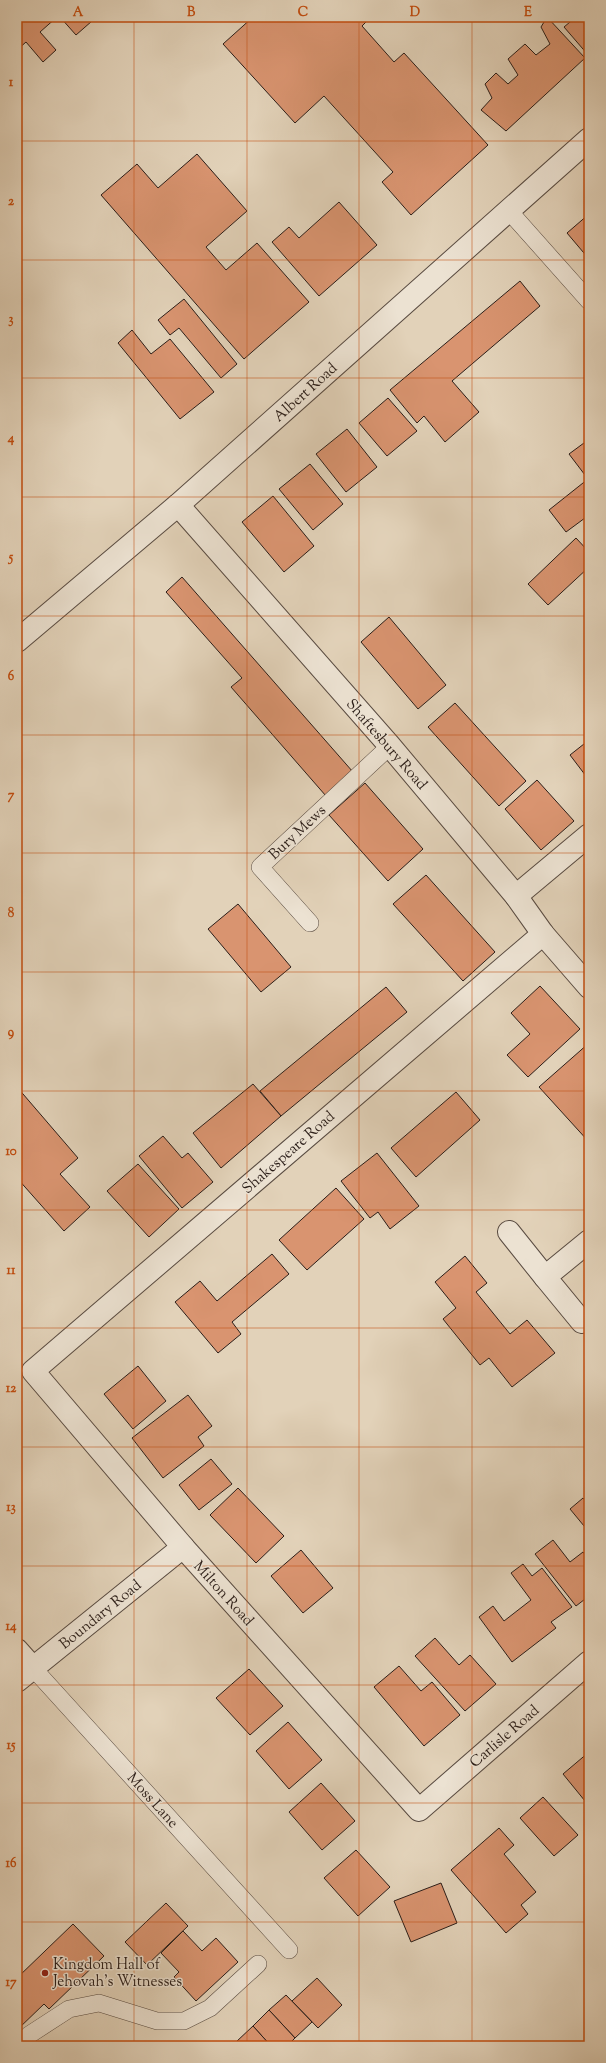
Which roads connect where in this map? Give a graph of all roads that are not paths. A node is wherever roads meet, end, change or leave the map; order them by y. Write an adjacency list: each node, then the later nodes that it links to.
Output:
1 (589, 139): 2 (street, Albert Road)
2 (509, 211): 3 (lane); 4 (street, Albert Road)
3 (589, 300)
4 (178, 505): 5 (street, Albert Road); 6 (street, Shaftesbury Road)
5 (17, 641)
6 (390, 746): 8 (street, Shaftesbury Road); 9 (lane, Bury Mews)
7 (589, 835): 8 (street)
8 (516, 896): 10 (street, Shaftesbury Road)
9 (310, 923)
10 (543, 934): 11 (street, Shaftesbury Road); 16 (street, Shakespeare Road)
11 (589, 987)
12 (509, 1232): 14 (street)
13 (589, 1241): 14 (street)
14 (545, 1277): 15 (street)
15 (582, 1322)
16 (33, 1371): 17 (street, Milton Road)
17 (183, 1547): 20 (street, Boundary Road); 21 (street, Milton Road)
18 (17, 1650): 20 (street, Moss Lane)
19 (589, 1662): 21 (street, Carlisle Road)
20 (25, 1675): 22 (lane, Moss Lane)
21 (420, 1810)
22 (289, 1950)
23 (258, 1964): 24 (lane)
24 (18, 2046)

